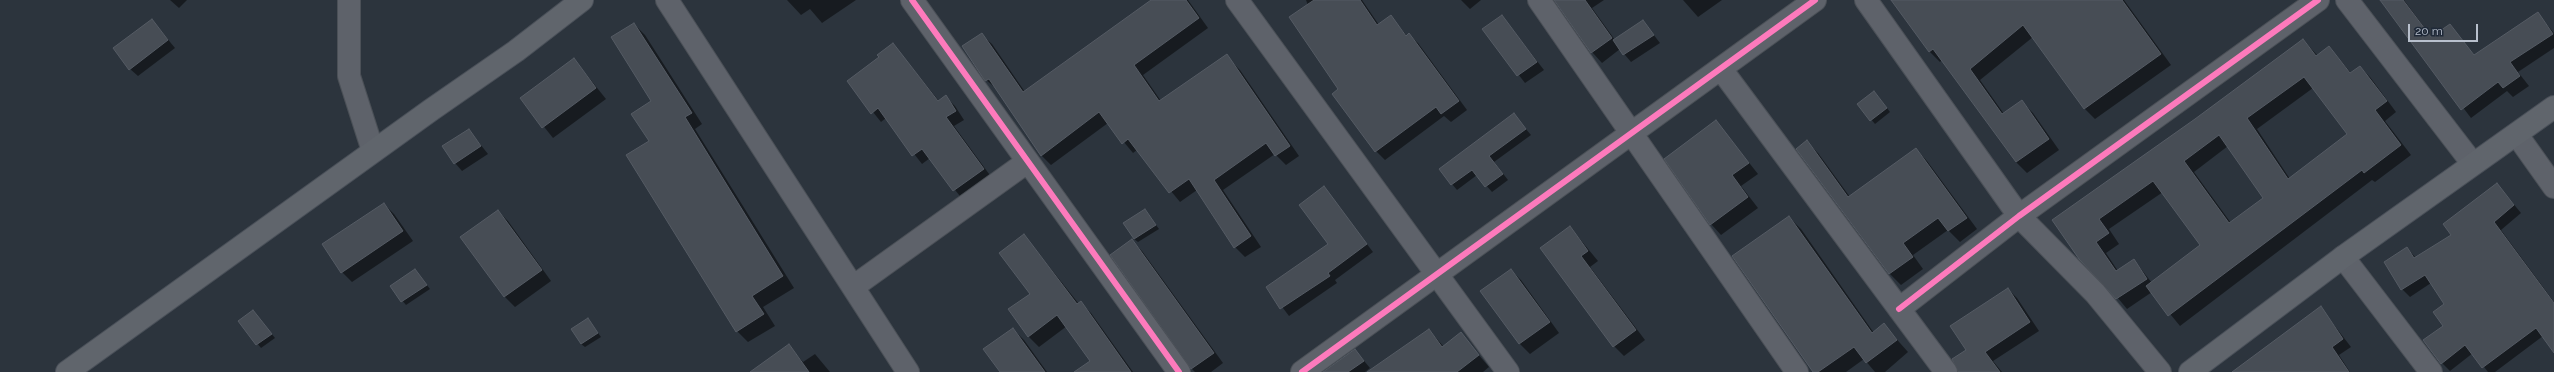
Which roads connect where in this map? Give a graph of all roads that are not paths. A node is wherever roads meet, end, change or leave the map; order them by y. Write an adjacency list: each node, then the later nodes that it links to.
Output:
1 (349, 0): 15 (street)
2 (582, 0): 15 (main road)
3 (668, 0): 22 (street)
4 (912, 0): 16 (street)
5 (1237, 0): 21 (street)
6 (1539, 0): 13 (street)
7 (1815, 0): 11 (street)
8 (1866, 0): 19 (street)
9 (2318, 0): 19 (street)
10 (2347, 0): 17 (street)
11 (1721, 69): 13 (street); 23 (street)
12 (2554, 108): 14 (main road)
13 (1631, 134): 21 (street); 29 (street)
14 (2517, 135): 17 (main road); 18 (street)
15 (373, 151): 24 (main road)
16 (1027, 162): 22 (street); 26 (street)
17 (2473, 164): 20 (main road)
18 (2554, 188)
19 (2019, 216): 23 (street); 31 (street)
20 (2344, 257): 32 (main road); 33 (street)
21 (1436, 276): 27 (street); 28 (street)
22 (854, 287): 25 (street)
23 (1899, 309): 30 (street)
24 (67, 372)
25 (908, 372)
26 (1179, 372)
27 (1302, 372)
28 (1508, 372)
29 (1797, 372)
30 (1946, 372)
31 (2160, 372)
32 (2190, 372)
33 (2431, 372)

